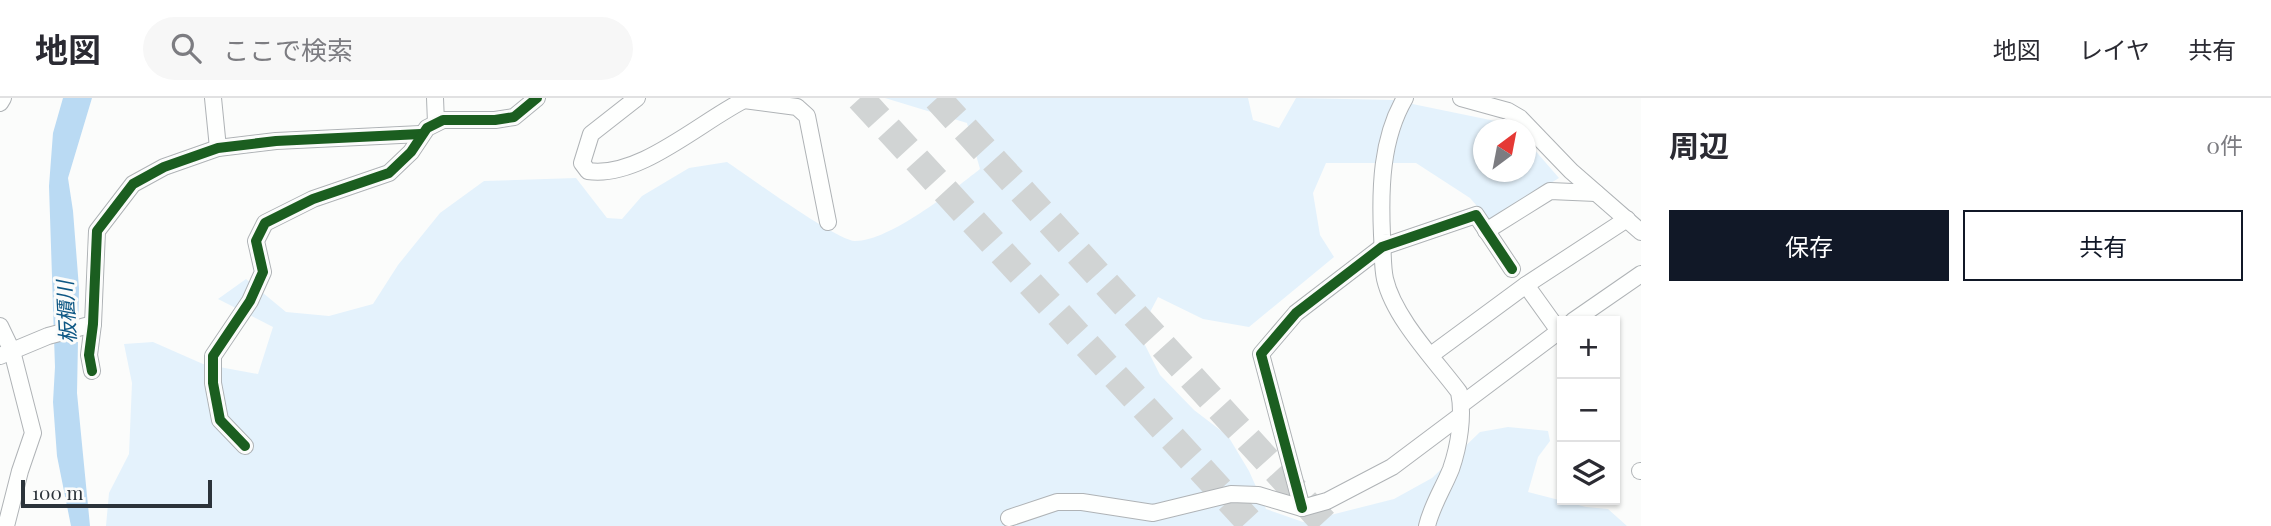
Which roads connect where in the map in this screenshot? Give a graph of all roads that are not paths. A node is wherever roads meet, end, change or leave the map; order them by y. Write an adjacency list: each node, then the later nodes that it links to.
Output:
1 (3, 98): 9 (street)
2 (213, 98): 12 (street)
3 (435, 98): 10 (street)
4 (537, 98): 10 (street)
5 (636, 98): 8 (street)
6 (1405, 98): 18 (street)
7 (1461, 98): 13 (street)
8 (746, 99): 15 (street)
9 (0, 103)
10 (436, 123): 11 (street)
11 (421, 134): 12 (street); 31 (street)
12 (218, 148): 23 (street)
13 (1596, 193): 14 (street); 16 (street)
14 (1627, 219): 17 (street); 21 (street)
15 (828, 222)
16 (1486, 231): 18 (street); 19 (street)
17 (1641, 232)
18 (1382, 247): 28 (street); 32 (street)
19 (1512, 269)
20 (1641, 274): 22 (street)
21 (1526, 285): 24 (street); 28 (street)
22 (1580, 316)
23 (93, 324): 27 (street); 29 (street)
24 (1557, 325)
25 (0, 326): 27 (street)
26 (1557, 333): 30 (street)
27 (6, 353): 34 (street)
28 (1430, 355): 30 (street)
29 (92, 371)
30 (1461, 410): 32 (street); 35 (street)
31 (244, 446)
32 (1302, 508): 33 (street)
33 (1009, 518)
34 (6, 526)
35 (1427, 526)

